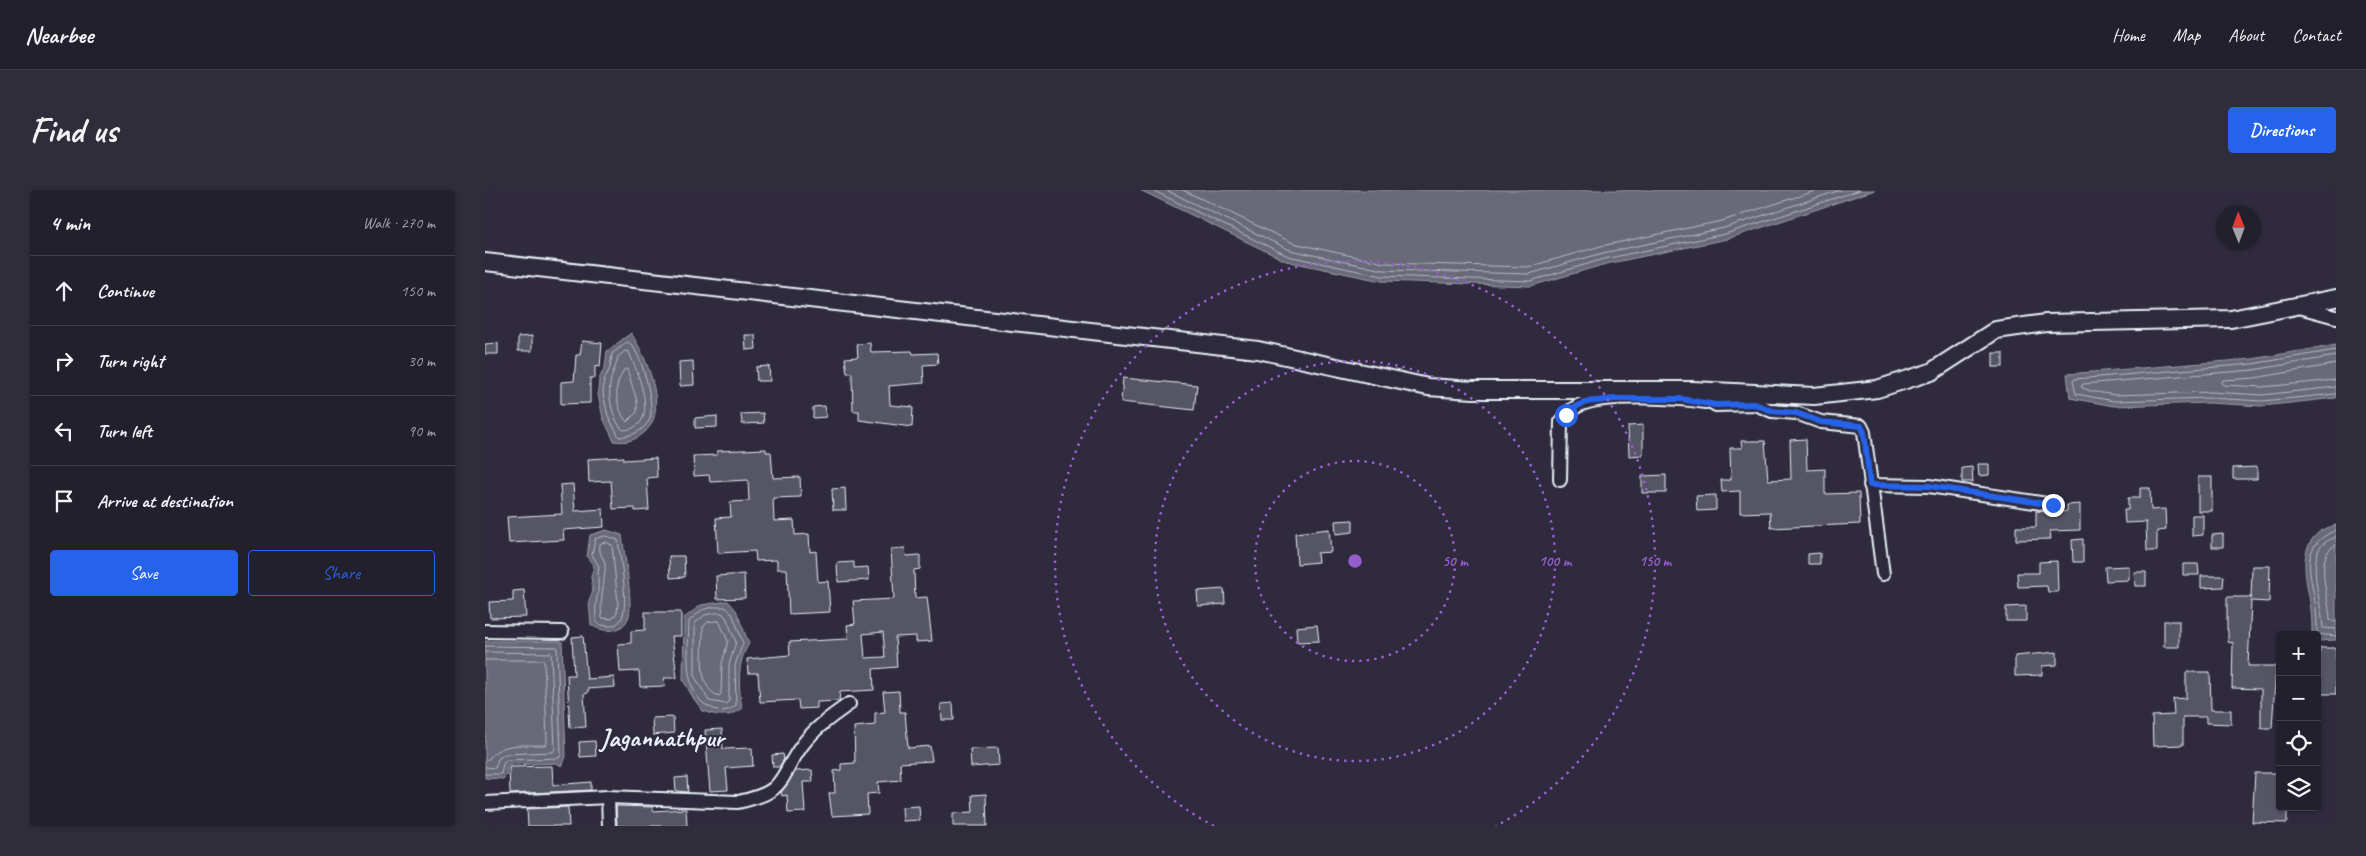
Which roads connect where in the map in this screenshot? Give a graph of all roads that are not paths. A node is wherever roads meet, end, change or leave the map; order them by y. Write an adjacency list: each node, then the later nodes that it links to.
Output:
1 (485, 262): 5 (street)
2 (2336, 298): 3 (street)
3 (2296, 306): 4 (street); 5 (street)
4 (2336, 317)
5 (1692, 390): 6 (street)
6 (1709, 402): 7 (street); 8 (street)
7 (1560, 480)
8 (1870, 485): 9 (street); 10 (street)
9 (2053, 505)
10 (1883, 574)
11 (485, 631): 12 (street)
12 (562, 632)
13 (849, 704): 14 (street)
14 (609, 797): 15 (street); 16 (street)
15 (485, 803)
16 (609, 826)

